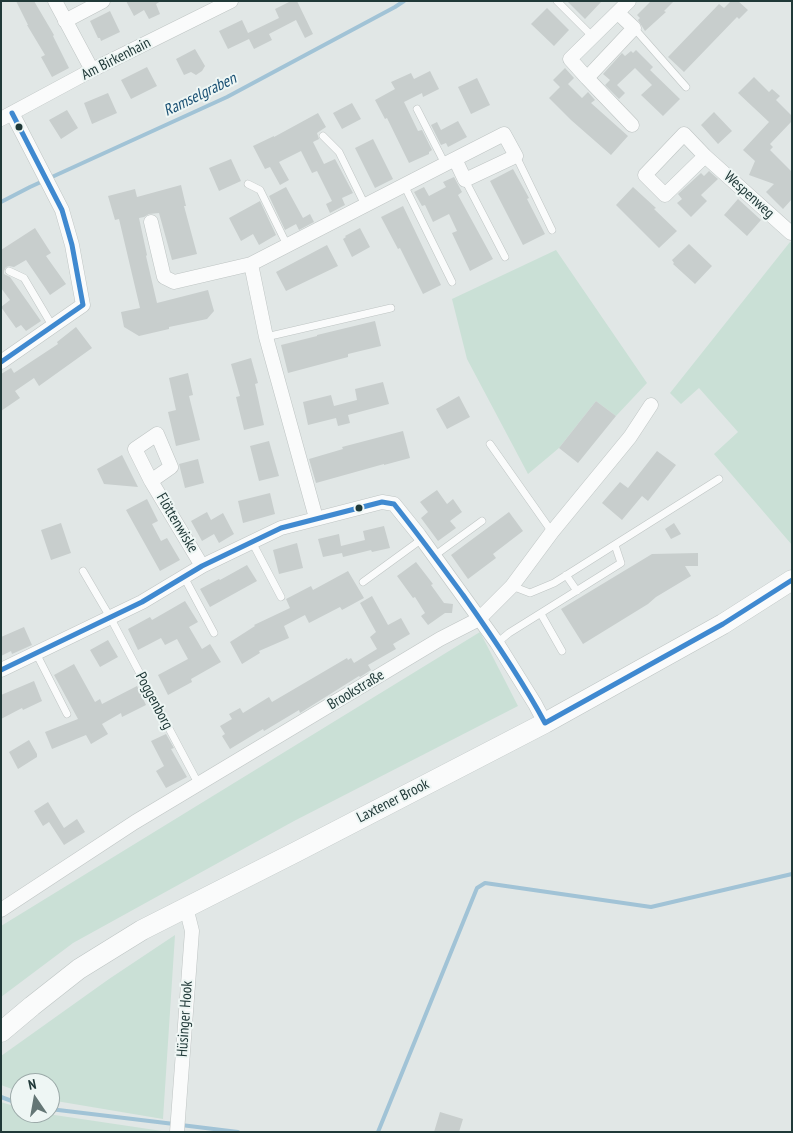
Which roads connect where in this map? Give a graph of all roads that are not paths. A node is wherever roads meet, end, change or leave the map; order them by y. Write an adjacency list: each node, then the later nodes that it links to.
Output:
1 (55, 1): 7 (street)
2 (103, 1): 7 (street)
3 (231, 1): 10 (street, Am Birkenhain)
4 (556, 1): 9 (lane)
5 (629, 1): 6 (street)
6 (618, 13): 8 (street); 9 (street)
7 (65, 21): 10 (street)
8 (634, 28): 11 (street); 12 (lane)
9 (593, 37): 11 (street)
10 (92, 70): 14 (street, Am Birkenhain)
11 (587, 78): 15 (street)
12 (686, 87)
13 (417, 109): 19 (lane)
14 (7, 116): 33 (street)
15 (632, 125)
16 (323, 136): 23 (lane)
17 (516, 156): 19 (street); 20 (street); 25 (lane)
18 (705, 156): 18 (street, Wespenweg); 26 (street, Wespenweg)
19 (450, 162): 20 (street); 22 (street)
20 (465, 180): 28 (lane)
21 (248, 184): 27 (lane)
22 (404, 185): 23 (street); 31 (lane)
23 (365, 205): 27 (street)
24 (151, 222): 29 (street)
25 (552, 230)
26 (792, 232)
27 (287, 245): 29 (street)
28 (505, 256)
29 (251, 264): 34 (street)
30 (10, 271): 33 (lane)
31 (452, 282)
32 (391, 308): 34 (lane)
33 (53, 326): 35 (street)
34 (266, 337): 40 (street)
35 (1, 362)
36 (651, 405): 42 (street, Brookstraße)
37 (490, 444): 42 (lane)
38 (719, 479): 45 (lane)
39 (151, 481): 47 (street, Flöttenwiske)
40 (316, 518): 43 (street); 44 (street)
41 (482, 522): 46 (lane)
42 (552, 532): 53 (street, Brookstraße)
43 (422, 539): 46 (street); 52 (lane)
44 (252, 542): 47 (street); 55 (lane)
45 (615, 545): 49 (lane); 54 (lane)
46 (434, 556): 58 (street)
47 (202, 566): 50 (street)
48 (83, 571): 57 (lane, Poggenborg)
49 (566, 575): 53 (lane); 54 (lane)
50 (184, 577): 57 (street); 59 (lane)
51 (792, 580): 65 (street, Laxtener Brook)
52 (363, 582)
53 (512, 586): 58 (street, Brookstraße)
54 (577, 591): 56 (lane)
55 (281, 597)
56 (541, 614): 60 (lane); 61 (lane)
57 (110, 617): 62 (street); 66 (lane, Poggenborg)
58 (479, 618): 60 (street); 66 (street, Brookstraße)
59 (214, 633)
60 (497, 643): 65 (street)
61 (562, 651)
62 (36, 653): 63 (street); 64 (lane)
63 (1, 670)
64 (67, 714)
65 (545, 723): 67 (street, Laxtener Brook)
66 (199, 784): 68 (street, Brookstraße)
67 (186, 907): 69 (street, Laxtener Brook); 70 (street, Hüsinger Hook)
68 (1, 910)
69 (1, 1032)
70 (177, 1128)

